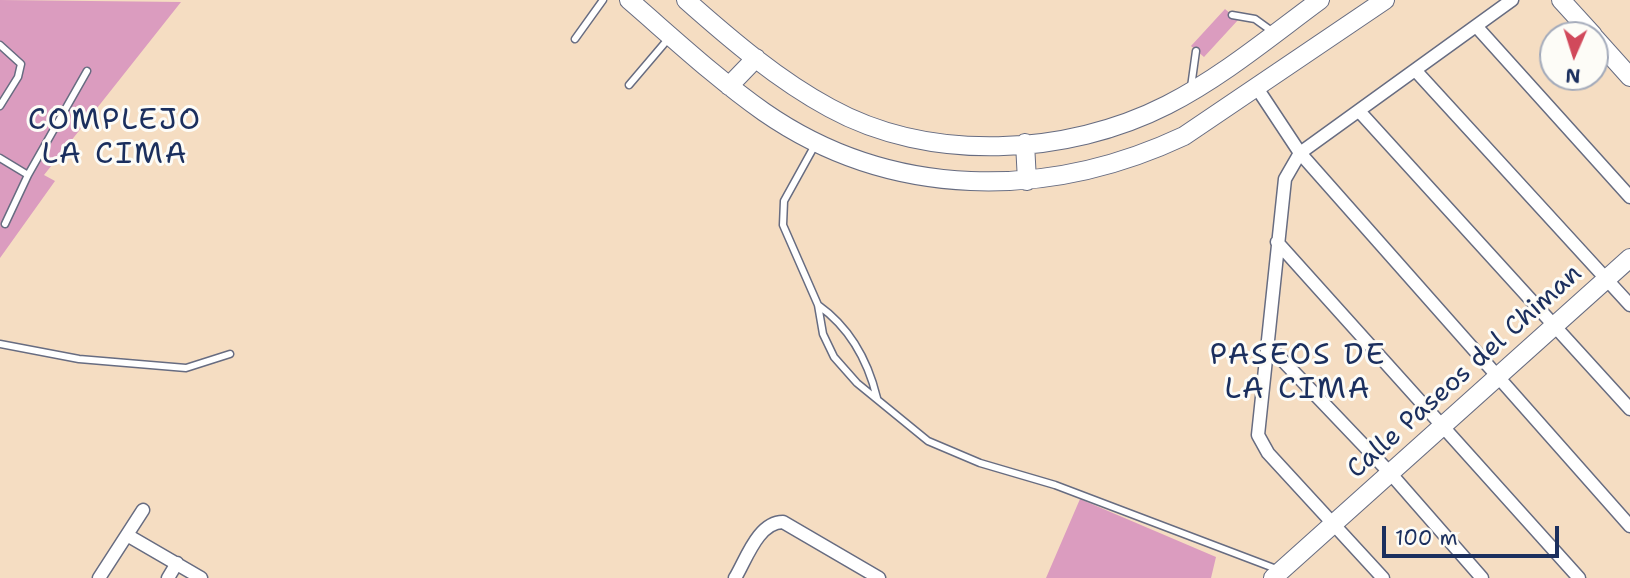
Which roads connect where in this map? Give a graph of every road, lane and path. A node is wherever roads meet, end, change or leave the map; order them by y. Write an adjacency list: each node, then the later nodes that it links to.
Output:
1 (603, 0): 15 (lane)
2 (629, 0): 14 (street)
3 (686, 0): 19 (street)
4 (1320, 0): 13 (street)
5 (1385, 0): 25 (street)
6 (1513, 0): 12 (street)
7 (1561, 0): 10 (street)
8 (1579, 0): 11 (street)
9 (1233, 15): 13 (lane)
10 (1580, 21)
11 (1586, 21)
12 (1476, 26): 20 (street); 35 (street)
13 (1274, 33): 26 (street)
14 (671, 36): 23 (lane); 24 (street)
15 (575, 39)
16 (0, 45): 27 (lane)
17 (1196, 51): 26 (lane)
18 (1609, 53): 22 (street)
19 (756, 58): 24 (street); 30 (street)
20 (1415, 70): 28 (street); 39 (street)
21 (87, 71): 33 (lane)
22 (1630, 76)
23 (629, 86)
24 (729, 86): 29 (street)
25 (1257, 89): 31 (street); 34 (street)
26 (1191, 91): 30 (street)
27 (0, 106)
28 (1359, 111): 31 (street); 42 (street)
29 (816, 143): 34 (street); 40 (lane)
30 (1025, 143): 34 (street)
31 (1300, 153): 37 (street); 46 (street)
32 (0, 158): 33 (lane)
33 (28, 175): 36 (lane)
34 (1027, 181)
35 (1630, 197)
36 (5, 224)
37 (1277, 242): 44 (street); 49 (street)
38 (1630, 258): 39 (street, Calle Paseos del Chiman)
39 (1607, 280): 41 (street); 42 (street, Calle Paseos del Chiman)
40 (818, 305): 47 (lane); 47 (lane)
41 (1630, 305)
42 (1554, 328): 46 (street, Calle Paseos del Chiman); 48 (street)
43 (0, 344): 45 (lane)
44 (1266, 344): 50 (street); 52 (street)
45 (230, 354)
46 (1499, 376): 49 (street, Calle Paseos del Chiman); 53 (street)
47 (878, 400): 56 (lane)
48 (1630, 409)
49 (1443, 426): 50 (street, Calle Paseos del Chiman); 64 (street)
50 (1391, 474): 52 (street, Calle Paseos del Chiman); 63 (street)
51 (143, 510): 54 (street)
52 (1334, 524): 56 (street, Calle Paseos del Chiman); 62 (street)
53 (1630, 526)
54 (127, 535): 55 (street); 57 (street)
55 (177, 563): 58 (street); 59 (street)
56 (1277, 574)
57 (99, 578)
58 (168, 578)
59 (201, 578)
60 (735, 578): 61 (street)
61 (879, 578)
62 (1383, 578)
63 (1482, 578)
64 (1579, 578)

